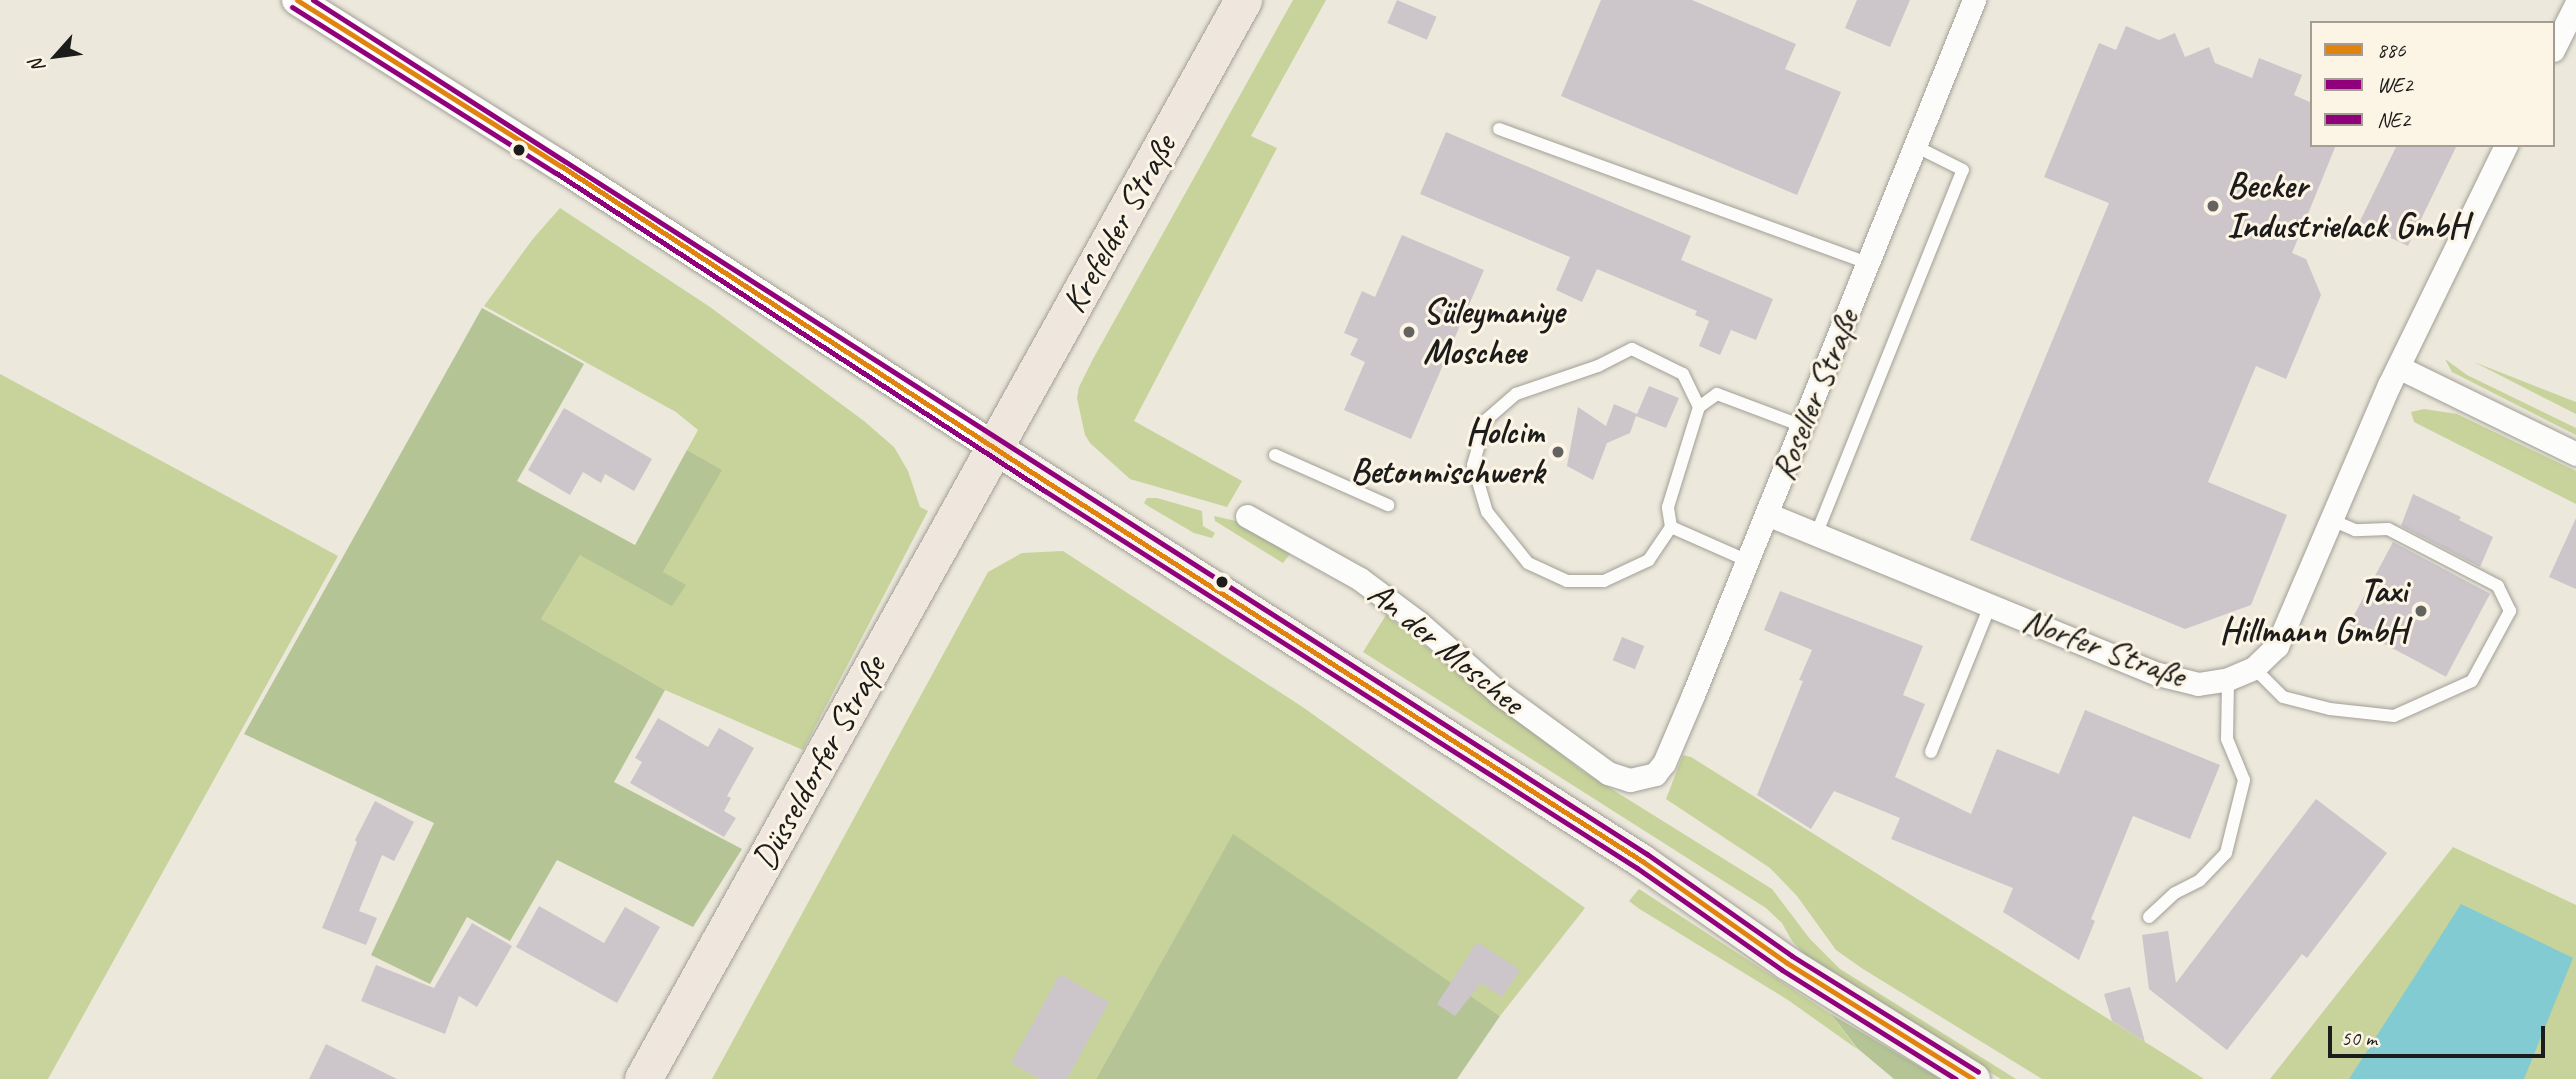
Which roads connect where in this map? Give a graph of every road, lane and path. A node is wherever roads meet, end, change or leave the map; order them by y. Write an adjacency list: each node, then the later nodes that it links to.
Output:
1 (297, 0): 13 (street)
2 (1243, 0): 13 (main road, Krefelder Straße)
3 (1974, 0): 7 (street, Roseller Straße)
4 (2576, 4): 5 (street)
5 (2555, 46)
6 (1499, 129): 9 (lane)
7 (1915, 146): 9 (street, Roseller Straße); 21 (lane)
8 (2505, 147): 10 (street, Norfer Straße)
9 (1868, 263): 12 (street, Roseller Straße)
10 (2398, 368): 14 (street); 19 (street, Norfer Straße)
11 (1699, 407): 12 (lane); 20 (lane); 20 (lane)
12 (1802, 426): 17 (street, Roseller Straße)
13 (994, 447): 29 (main road, Düsseldorfer Straße); 30 (main road)
14 (2576, 454)
15 (1275, 455): 16 (lane)
16 (1388, 505)
17 (1767, 514): 21 (street, Norfer Straße); 22 (street, Roseller Straße)
18 (1247, 516): 27 (street, An der Moschee)
19 (2331, 520): 24 (street, Norfer Straße); 24 (lane)
20 (1671, 527): 22 (lane)
21 (1816, 535): 23 (street, Norfer Straße)
22 (1748, 561): 27 (street, Roseller Straße)
23 (1990, 606): 25 (street, Norfer Straße); 26 (lane)
24 (2254, 668): 25 (street, Norfer Straße)
25 (2228, 679): 28 (lane)
26 (1931, 752)
27 (1643, 779)
28 (2149, 917)
29 (643, 1079)
30 (1973, 1079)

